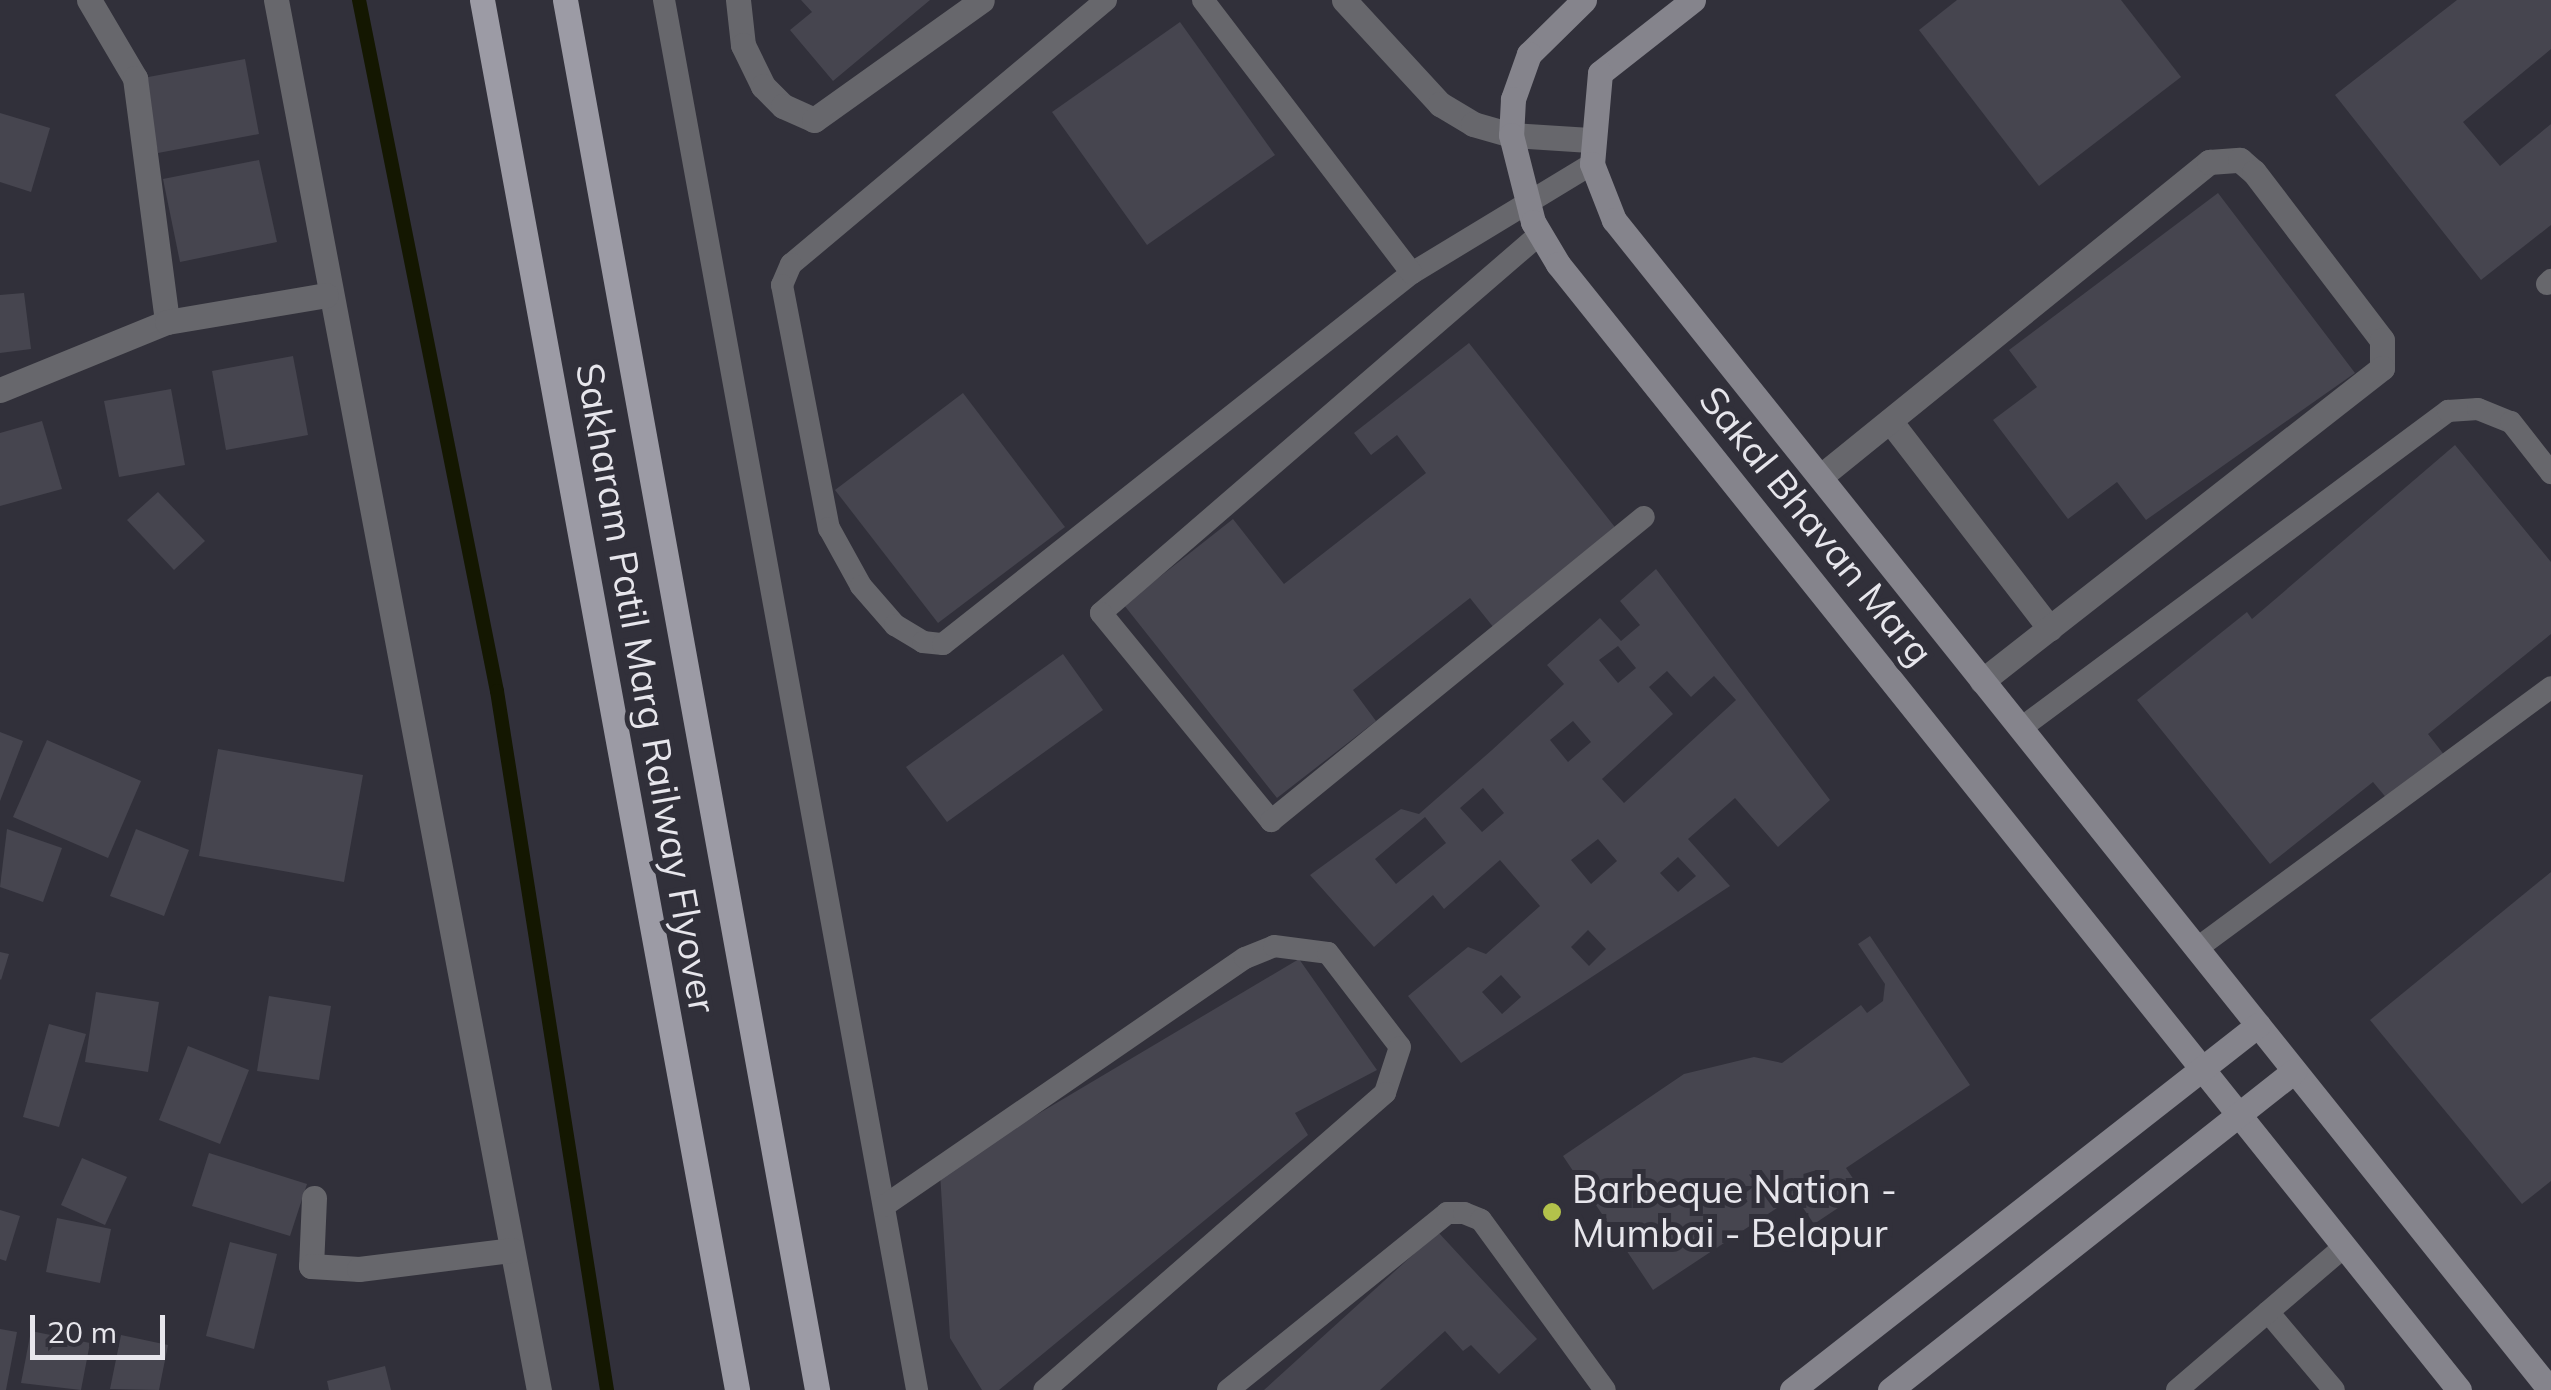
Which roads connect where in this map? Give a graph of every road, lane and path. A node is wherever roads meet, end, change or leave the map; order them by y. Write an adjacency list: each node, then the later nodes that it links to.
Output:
1 (90, 0): 19 (street)
2 (276, 0): 18 (street)
3 (482, 0): 40 (main road, Sakharam Patil Marg Railway Flyover)
4 (565, 0): 41 (main road, Sakharam Patil Marg Railway Flyover)
5 (664, 0): 35 (lane)
6 (738, 0): 7 (street)
7 (982, 0)
8 (1106, 0): 17 (lane)
9 (1203, 0): 17 (lane)
10 (1344, 0): 13 (street)
11 (1584, 0): 13 (main road, Sakal Bhavan Marg)
12 (1692, 0): 14 (main road)
13 (1511, 136): 14 (street); 15 (main road, Sakal Bhavan Marg)
14 (1591, 152): 15 (lane); 23 (main road, Sakal Bhavan Marg)
15 (1526, 198): 16 (main road, Sakal Bhavan Marg); 17 (lane)
16 (1540, 234): 24 (lane); 31 (main road, Sakal Bhavan Marg)
17 (1412, 273)
18 (326, 295): 19 (street); 37 (street)
19 (167, 322): 20 (street)
20 (0, 390)
21 (1890, 421): 23 (street); 25 (street); 25 (street)
22 (2551, 473): 28 (lane)
23 (1820, 477): 26 (main road, Sakal Bhavan Marg)
24 (1644, 517)
25 (2050, 630): 26 (street)
26 (1982, 681): 28 (main road, Sakal Bhavan Marg)
27 (2551, 687): 29 (lane)
28 (2020, 728): 29 (main road, Sakal Bhavan Marg)
29 (2196, 948): 30 (main road, Sakal Bhavan Marg)
30 (2258, 1025): 31 (main road); 32 (main road, Sakal Bhavan Marg)
31 (2202, 1069): 33 (main road, Sakal Bhavan Marg); 46 (main road)
32 (2294, 1070): 33 (main road); 51 (main road, Sakal Bhavan Marg)
33 (2239, 1115): 36 (main road, Sakal Bhavan Marg); 47 (main road)
34 (314, 1198): 37 (street)
35 (884, 1206): 42 (lane); 43 (lane)
36 (2344, 1248): 38 (lane); 50 (main road, Sakal Bhavan Marg)
37 (512, 1250): 39 (street)
38 (2268, 1312): 48 (lane); 49 (lane)
39 (539, 1390)
40 (737, 1390)
41 (817, 1390)
42 (917, 1390)
43 (1044, 1390)
44 (1228, 1390): 45 (lane)
45 (1605, 1390)
46 (1792, 1390)
47 (1890, 1390)
48 (2177, 1390)
49 (2334, 1390)
50 (2459, 1390)
51 (2550, 1390)

